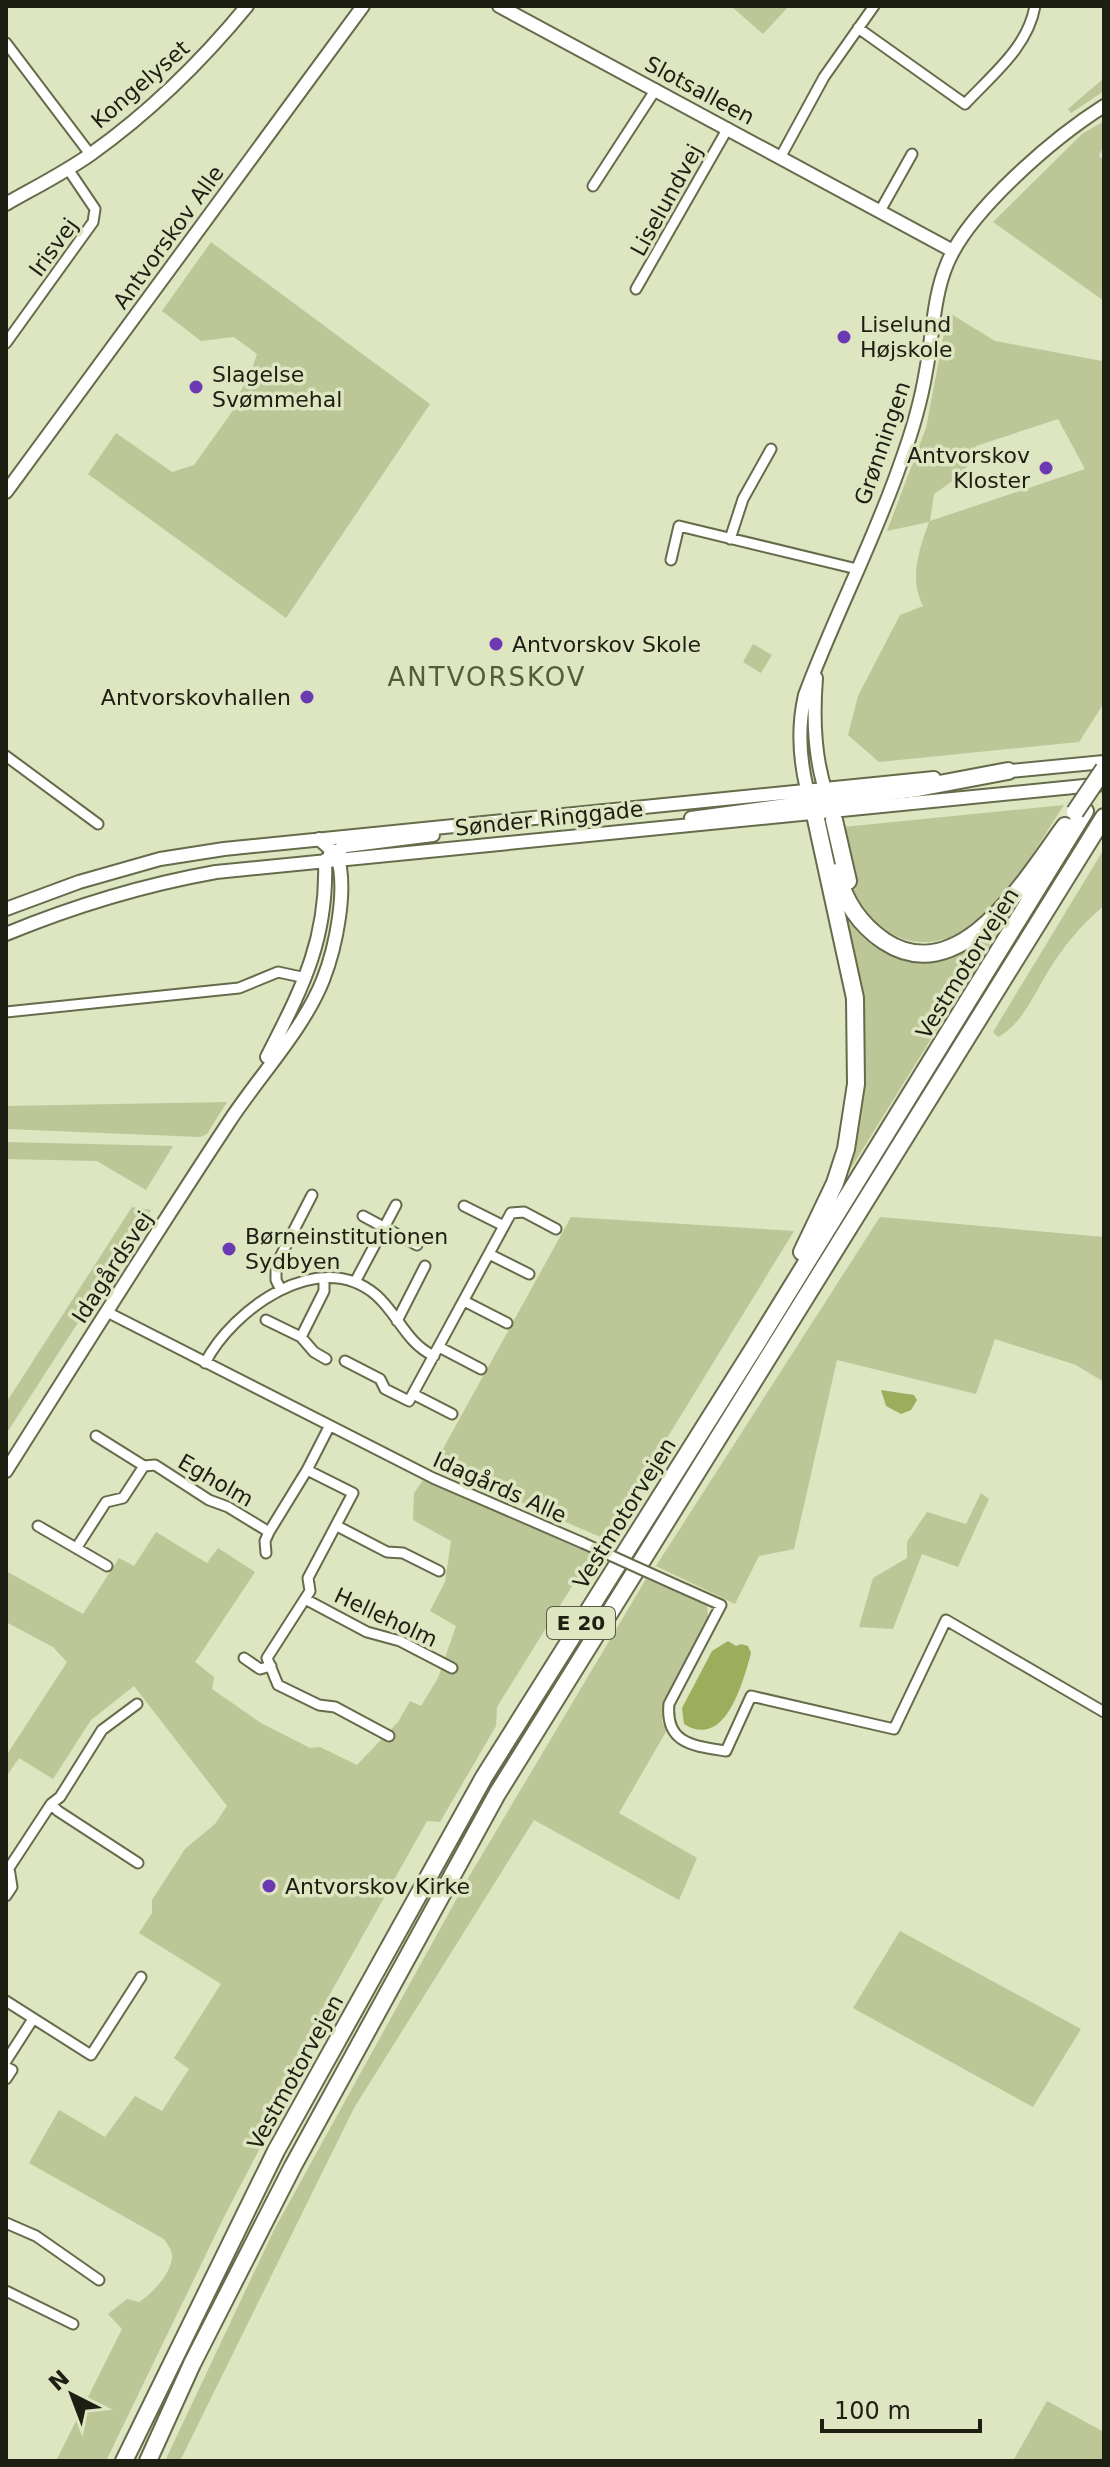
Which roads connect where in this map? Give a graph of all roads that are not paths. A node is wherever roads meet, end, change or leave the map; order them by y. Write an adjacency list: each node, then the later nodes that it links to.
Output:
1 (247, 6): 11 (street, Kongelyset)
2 (363, 6): 22 (street, Antvorskov Alle)
3 (499, 6): 8 (street, Slotsalleen)
4 (874, 6): 6 (street)
5 (1035, 6): 6 (street)
6 (858, 28): 13 (street)
7 (6, 43): 11 (street, Kongelyset)
8 (656, 89): 10 (street, Slotsalleen); 15 (street)
9 (1104, 106): 18 (street, Grønningen)
10 (728, 128): 13 (street, Slotsalleen); 19 (street, Liselundvej)
11 (90, 154): 14 (street, Kongelyset)
12 (912, 154): 17 (street)
13 (781, 156): 17 (street, Slotsalleen)
14 (68, 169): 16 (street, Kongelyset); 20 (street, Irisvej)
15 (593, 186)
16 (6, 204)
17 (880, 211): 18 (street, Slotsalleen)
18 (953, 251): 25 (street, Grønningen)
19 (636, 289)
20 (6, 343)
21 (771, 449): 23 (street)
22 (6, 492)
23 (730, 539): 24 (street); 25 (street)
24 (671, 560)
25 (857, 569): 26 (street, Grønningen)
26 (820, 660): 33 (street, Grønningen); 33 (street, Grønningen)
27 (6, 756): 37 (street)
28 (1104, 762): 30 (street)
29 (1104, 769): 34 (highway, bridge)
30 (1008, 771): 33 (highway)
31 (1104, 776): 34 (highway, Vestmotorvejen / E 20, bridge)
32 (1104, 784): 33 (street, Sønder Ringgade)
33 (820, 802): 34 (highway); 36 (street, Sønder Ringgade); 39 (street, Sønder Ringgade); 65 (highway)
34 (1080, 811): 65 (highway, Vestmotorvejen / E 20)
35 (1104, 817): 105 (highway, Vestmotorvejen / E 20)
36 (526, 818): 38 (street, Sønder Ringgade); 39 (street)
37 (98, 824)
38 (319, 839): 39 (street); 40 (street, Sønder Ringgade)
39 (333, 856): 41 (street, Sønder Ringgade); 42 (street, Idagårdsvej); 44 (street, Idagårdsvej)
40 (6, 909)
41 (6, 934)
42 (306, 978): 43 (street); 44 (street, Idagårdsvej)
43 (6, 1012)
44 (253, 1086): 60 (street, Idagårdsvej)
45 (312, 1195): 58 (street)
46 (396, 1205): 50 (street)
47 (464, 1206): 49 (street)
48 (363, 1216): 50 (street)
49 (504, 1226): 51 (street); 53 (street)
50 (384, 1227): 52 (street); 57 (street)
51 (556, 1229)
52 (417, 1245)
53 (489, 1254): 55 (street); 59 (street)
54 (425, 1266): 62 (street)
55 (529, 1274)
56 (324, 1278): 57 (street); 58 (street); 64 (street)
57 (355, 1282): 62 (street)
58 (281, 1290): 69 (street)
59 (464, 1301): 63 (street); 66 (street)
60 (107, 1312): 69 (street, Idagårds Alle); 77 (street, Idagårdsvej)
61 (266, 1320): 64 (street)
62 (397, 1321): 66 (street)
63 (507, 1323)
64 (301, 1337): 67 (street)
65 (757, 1343): 104 (highway, Vestmotorvejen / E 20)
66 (437, 1351): 70 (street); 71 (street)
67 (326, 1359)
68 (345, 1361): 71 (street)
69 (205, 1363): 73 (street, Idagårds Alle)
70 (481, 1369)
71 (413, 1394): 72 (street)
72 (452, 1414)
73 (329, 1427): 76 (street, Egholm); 90 (street, Idagårds Alle, bridge)
74 (96, 1436): 75 (street, Egholm)
75 (144, 1466): 80 (street, Egholm); 81 (street, Egholm)
76 (307, 1470): 79 (street, Helleholm); 80 (street, Egholm)
77 (6, 1471)
78 (38, 1526): 81 (street)
79 (337, 1526): 84 (street); 85 (street, Helleholm)
80 (269, 1532): 82 (street, Egholm)
81 (77, 1547): 83 (street)
82 (266, 1553)
83 (107, 1566)
84 (439, 1571)
85 (305, 1599): 87 (street, Helleholm); 88 (street, Helleholm)
86 (244, 1658): 87 (street)
87 (271, 1666): 91 (street)
88 (452, 1668)
89 (137, 1704): 92 (street)
90 (1104, 1712)
91 (389, 1736)
92 (51, 1804): 93 (street); 94 (street)
93 (138, 1863)
94 (6, 1896)
95 (141, 1977): 97 (street)
96 (6, 2001): 97 (street)
97 (33, 2019): 98 (street)
98 (6, 2064): 99 (street)
99 (6, 2079)
100 (6, 2223): 101 (street)
101 (99, 2280)
102 (6, 2291): 103 (street)
103 (73, 2324)
104 (124, 2461)
105 (148, 2461)

